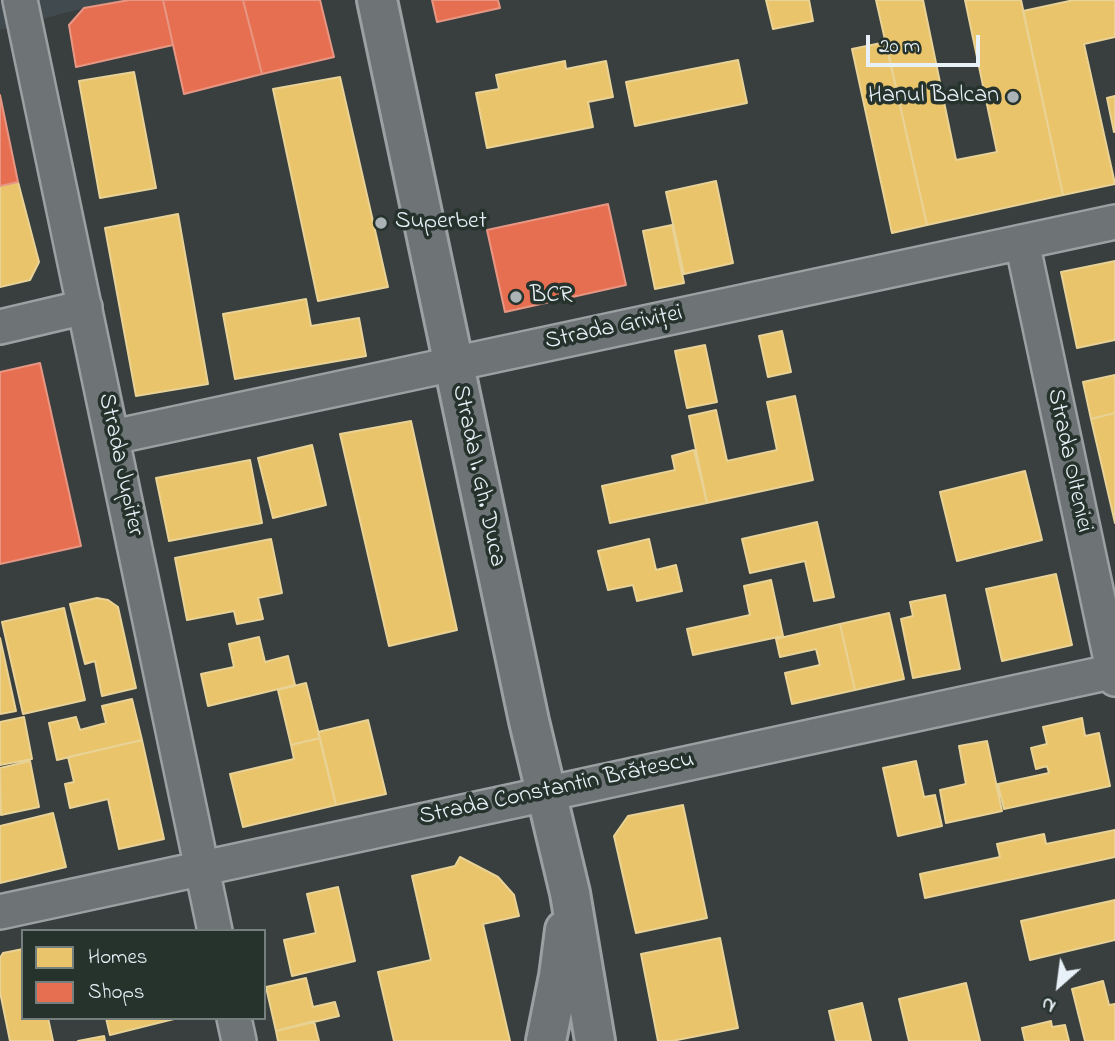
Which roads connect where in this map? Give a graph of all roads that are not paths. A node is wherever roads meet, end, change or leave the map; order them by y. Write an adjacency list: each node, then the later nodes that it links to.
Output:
1 (20, 0): 5 (street, Strada Jupiter)
2 (377, 0): 7 (main road, Strada I. Gh. Duca)
3 (1115, 222): 4 (street, Strada Griviței)
4 (1022, 242): 7 (street, Strada Griviței); 9 (street, Strada Olteniei)
5 (85, 307): 6 (street); 8 (street, Strada Jupiter)
6 (0, 327)
7 (453, 364): 8 (street, Strada Griviței); 10 (main road, Strada I. Gh. Duca)
8 (113, 437): 11 (street, Strada Jupiter)
9 (1114, 674): 10 (street, Strada Constantin Brătescu)
10 (547, 793): 11 (street, Strada Constantin Brătescu); 12 (main road, Strada I. Gh. Duca)
11 (201, 867): 13 (street, Strada Constantin Brătescu); 14 (street, Strada Jupiter)
12 (569, 893): 15 (main road, Strada I. Gh. Duca); 18 (main road)
13 (0, 912)
14 (215, 929)
15 (580, 951): 19 (main road, Strada I. Gh. Duca); 20 (main road, Strada I. Gh. Duca)
16 (234, 1020): 17 (street)
17 (239, 1041)
18 (546, 1041)
19 (567, 1041)
20 (595, 1041)

